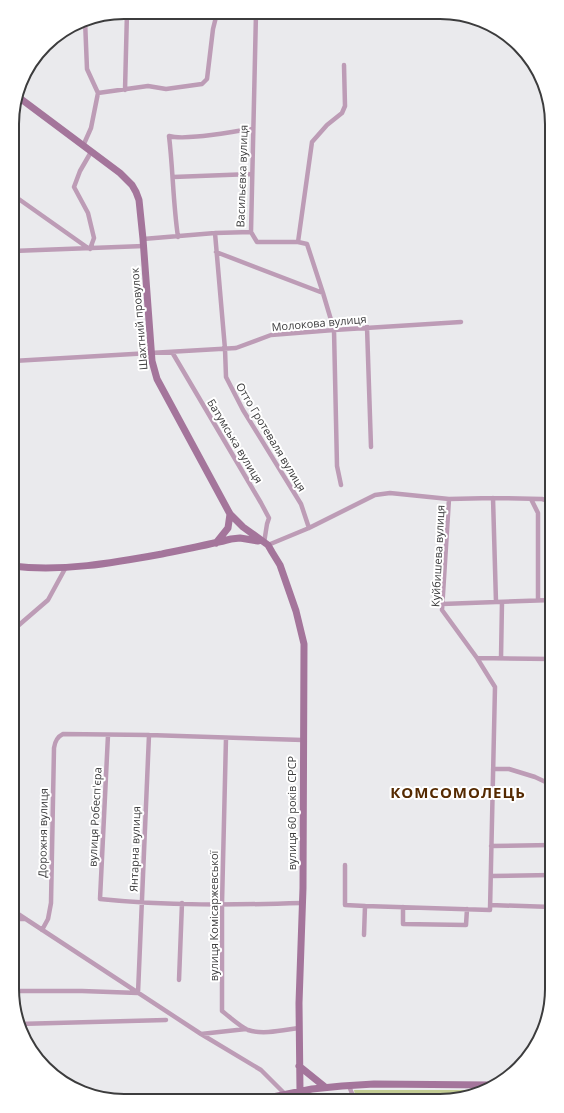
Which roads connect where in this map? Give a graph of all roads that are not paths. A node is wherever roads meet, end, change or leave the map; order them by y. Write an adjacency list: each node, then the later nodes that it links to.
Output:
1 (127, 19): 6 (street)
2 (216, 19): 6 (street)
3 (256, 19): 9 (street, Васильєвка вулиця)
4 (85, 27): 7 (street)
5 (344, 65): 18 (street)
6 (125, 90): 7 (street)
7 (98, 93): 10 (street)
8 (22, 100): 10 (street, Шахтний провулок)
9 (253, 129): 12 (street, Васильєвка вулиця); 13 (street)
10 (83, 146): 11 (street, Шахтний провулок)
11 (91, 152): 19 (street, Шахтний провулок); 20 (street)
12 (252, 174): 13 (street); 15 (street, Васильєвка вулиця)
13 (173, 177): 17 (street)
14 (19, 199): 20 (street)
15 (251, 232): 16 (street, Васильєвка вулиця); 18 (street)
16 (215, 233): 17 (street, Васильєвка вулиця); 22 (street, Отто Гротеваля вулиця)
17 (178, 237): 19 (street, Васильєвка вулиця)
18 (298, 242): 23 (street)
19 (144, 243): 20 (street, Васильєвка вулиця); 29 (street, Шахтний провулок)
20 (89, 249): 21 (street, Васильєвка вулиця)
21 (19, 251)
22 (216, 252): 23 (street); 27 (street, Отто Гротеваля вулиця)
23 (323, 293): 26 (street)
24 (461, 322): 25 (street, Молокова вулиця)
25 (367, 327): 26 (street, Молокова вулиця); 31 (street)
26 (334, 330): 27 (street, Молокова вулиця); 32 (street)
27 (225, 349): 28 (street, Молокова вулиця); 38 (street, Отто Гротеваля вулиця)
28 (172, 352): 29 (street, Молокова вулиця); 40 (street, Батумська вулиця)
29 (152, 353): 30 (street, Молокова вулиця); 37 (street, Шахтний провулок)
30 (19, 361)
31 (371, 447)
32 (341, 484)
33 (493, 498): 34 (street, Куйбишева вулиця); 35 (street, Куйбишева вулиця); 45 (street)
34 (449, 499): 38 (street, Куйбишева вулиця); 47 (street, Куйбишева вулиця)
35 (531, 499): 36 (street, Куйбишева вулиця); 43 (street)
36 (545, 500)
37 (230, 514): 39 (street); 40 (street, Шахтний провулок)
38 (309, 528): 40 (street, Куйбишева вулиця)
39 (216, 543): 40 (street); 42 (street)
40 (266, 544): 55 (street, вулиця 60 років СРСР)
41 (19, 567): 42 (street)
42 (66, 567): 48 (street)
43 (538, 600): 44 (street); 46 (street)
44 (545, 600)
45 (496, 602): 46 (street); 47 (street)
46 (502, 602): 50 (street)
47 (442, 604): 49 (street, Куйбишева вулиця)
48 (19, 626)
49 (477, 658): 50 (street); 56 (street, Куйбишева вулиця)
50 (501, 658): 51 (street)
51 (545, 658)
52 (108, 735): 53 (street); 63 (street, вулиця Робесп'єра); 75 (street, Дорожня вулиця)
53 (149, 735): 54 (street); 63 (street, Янтарна вулиця)
54 (226, 738): 55 (street); 66 (street, вулиця Комісаржевської)
55 (303, 740): 65 (street, вулиця 60 років СРСР)
56 (493, 769): 57 (street); 58 (street, Куйбишева вулиця)
57 (545, 782)
58 (491, 846): 59 (street); 62 (street, Куйбишева вулиця)
59 (545, 846)
60 (345, 865): 67 (street)
61 (545, 875): 62 (street)
62 (491, 876): 70 (street, Куйбишева вулиця)
63 (142, 903): 64 (street); 79 (street, Янтарна вулиця)
64 (182, 903): 66 (street); 77 (street)
65 (302, 903): 66 (street); 82 (street, вулиця 60 років СРСР)
66 (222, 904): 83 (street, вулиця Комісаржевської)
67 (365, 906): 68 (street); 76 (street)
68 (403, 907): 71 (street); 71 (street)
69 (545, 907): 70 (street)
70 (490, 908): 71 (street)
71 (467, 909)
72 (19, 914): 74 (street)
73 (19, 919): 74 (street)
74 (26, 919): 75 (street)
75 (42, 930): 79 (street)
76 (364, 935)
77 (179, 980)
78 (19, 991): 79 (street)
79 (138, 993): 84 (street)
80 (166, 1020): 81 (street)
81 (25, 1024)
82 (299, 1028): 83 (street); 85 (street, вулиця 60 років СРСР)
83 (246, 1029): 84 (street)
84 (201, 1034): 90 (street)
85 (300, 1066): 88 (street); 89 (street, вулиця 60 років СРСР)
86 (481, 1085): 87 (street)
87 (349, 1086): 88 (street); 92 (street)
88 (325, 1087): 89 (street)
89 (300, 1091): 91 (street)
90 (285, 1094)
91 (290, 1094)
92 (352, 1094)

